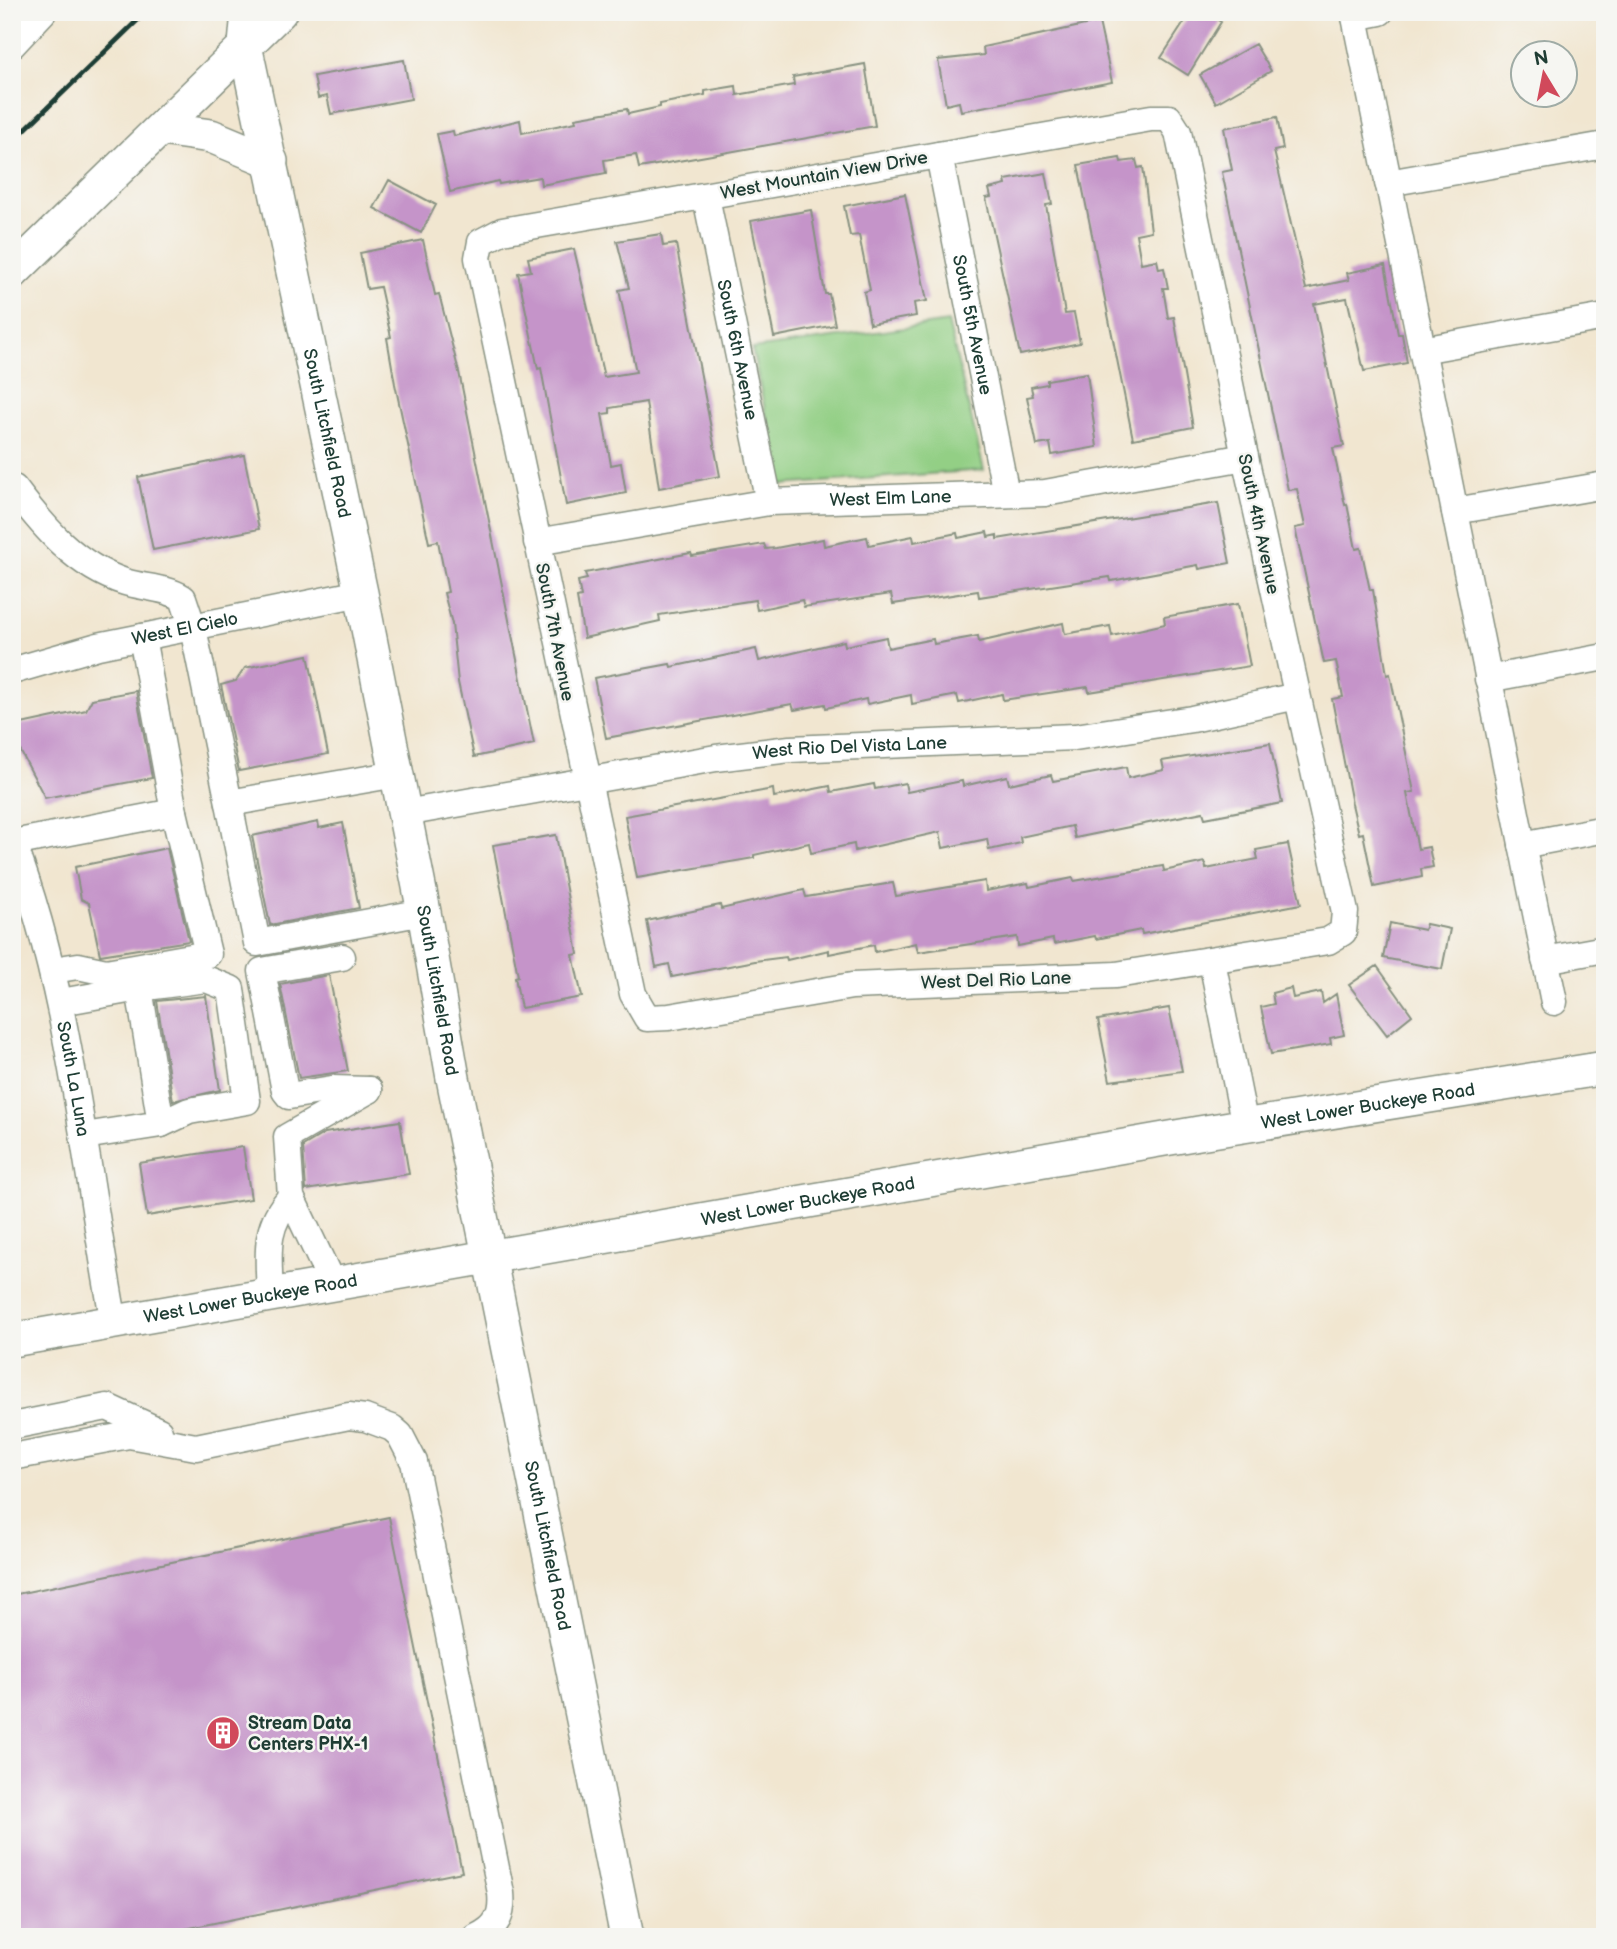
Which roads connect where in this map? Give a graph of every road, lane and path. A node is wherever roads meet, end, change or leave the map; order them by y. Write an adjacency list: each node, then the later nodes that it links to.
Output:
1 (43, 12): 6 (street)
2 (223, 12): 7 (main road, South Litchfield Road)
3 (248, 12): 7 (main road, South Litchfield Road)
4 (280, 12): 7 (main road)
5 (1363, 14): 13 (street)
6 (12, 45)
7 (246, 45): 9 (main road); 12 (main road, South Litchfield Road)
8 (1169, 118): 11 (street, West Mountain View Drive); 19 (street, South 4th Avenue)
9 (161, 129): 12 (main road); 16 (main road)
10 (1605, 145): 13 (street)
11 (939, 155): 14 (street, West Mountain View Drive); 22 (street, South 5th Avenue)
12 (271, 161): 26 (main road, South Litchfield Road)
13 (1388, 183): 18 (street)
14 (706, 197): 15 (street, West Mountain View Drive); 23 (street, South 6th Avenue)
15 (481, 242): 25 (street, South 7th Avenue)
16 (12, 273)
17 (1605, 317): 18 (street)
18 (1422, 350): 24 (street)
19 (1245, 457): 22 (street, West Elm Lane); 32 (street, South 4th Avenue)
20 (1605, 485): 24 (street)
21 (14, 488): 27 (street)
22 (1006, 495): 23 (street, West Elm Lane)
23 (769, 502): 25 (street, West Elm Lane)
24 (1454, 511): 31 (street)
25 (537, 542): 34 (street, South 7th Avenue)
26 (361, 593): 27 (street, West El Cielo); 33 (main road, South Litchfield Road)
27 (193, 628): 28 (street, West El Cielo); 35 (street)
28 (142, 637): 30 (street, West El Cielo); 36 (street)
29 (1605, 657): 31 (street)
30 (12, 671)
31 (1489, 679): 40 (street)
32 (1297, 696): 34 (street, West Rio Del Vista Lane); 42 (street, South 4th Avenue)
33 (397, 774): 35 (street); 37 (main road, South Litchfield Road)
34 (586, 781): 37 (street, West Rio Del Vista Lane); 51 (street, South 7th Avenue)
35 (229, 803): 41 (street)
36 (174, 812): 39 (street); 47 (street)
37 (405, 813): 41 (main road, South Litchfield Road)
38 (1605, 829): 40 (street)
39 (13, 841): 47 (street, South La Luna)
40 (1522, 845): 45 (street)
41 (424, 912): 57 (main road, South Litchfield Road)
42 (1343, 932): 46 (street, West Del Rio Lane)
43 (1605, 949): 45 (street)
44 (342, 957): 56 (street)
45 (1545, 960): 50 (street)
46 (1212, 961): 51 (street, West Del Rio Lane); 54 (street)
47 (53, 970): 49 (street, South La Luna)
48 (139, 988): 49 (street); 53 (street); 53 (street)
49 (61, 1002): 55 (street, South La Luna)
50 (1554, 1002)
51 (647, 1018)
52 (1605, 1068): 54 (main road, West Lower Buckeye Road)
53 (161, 1124): 55 (street)
54 (1245, 1126): 57 (main road, West Lower Buckeye Road)
55 (84, 1136): 60 (street, South La Luna)
56 (291, 1197): 58 (street); 59 (street)
57 (488, 1257): 58 (main road, West Lower Buckeye Road); 66 (main road, South Litchfield Road)
58 (333, 1285): 59 (main road, West Lower Buckeye Road)
59 (270, 1296): 60 (main road, West Lower Buckeye Road)
60 (114, 1324): 61 (main road, West Lower Buckeye Road)
61 (12, 1340)
62 (12, 1426): 63 (street)
63 (196, 1447): 64 (street); 65 (street)
64 (12, 1457)
65 (477, 1937)
66 (627, 1937)

